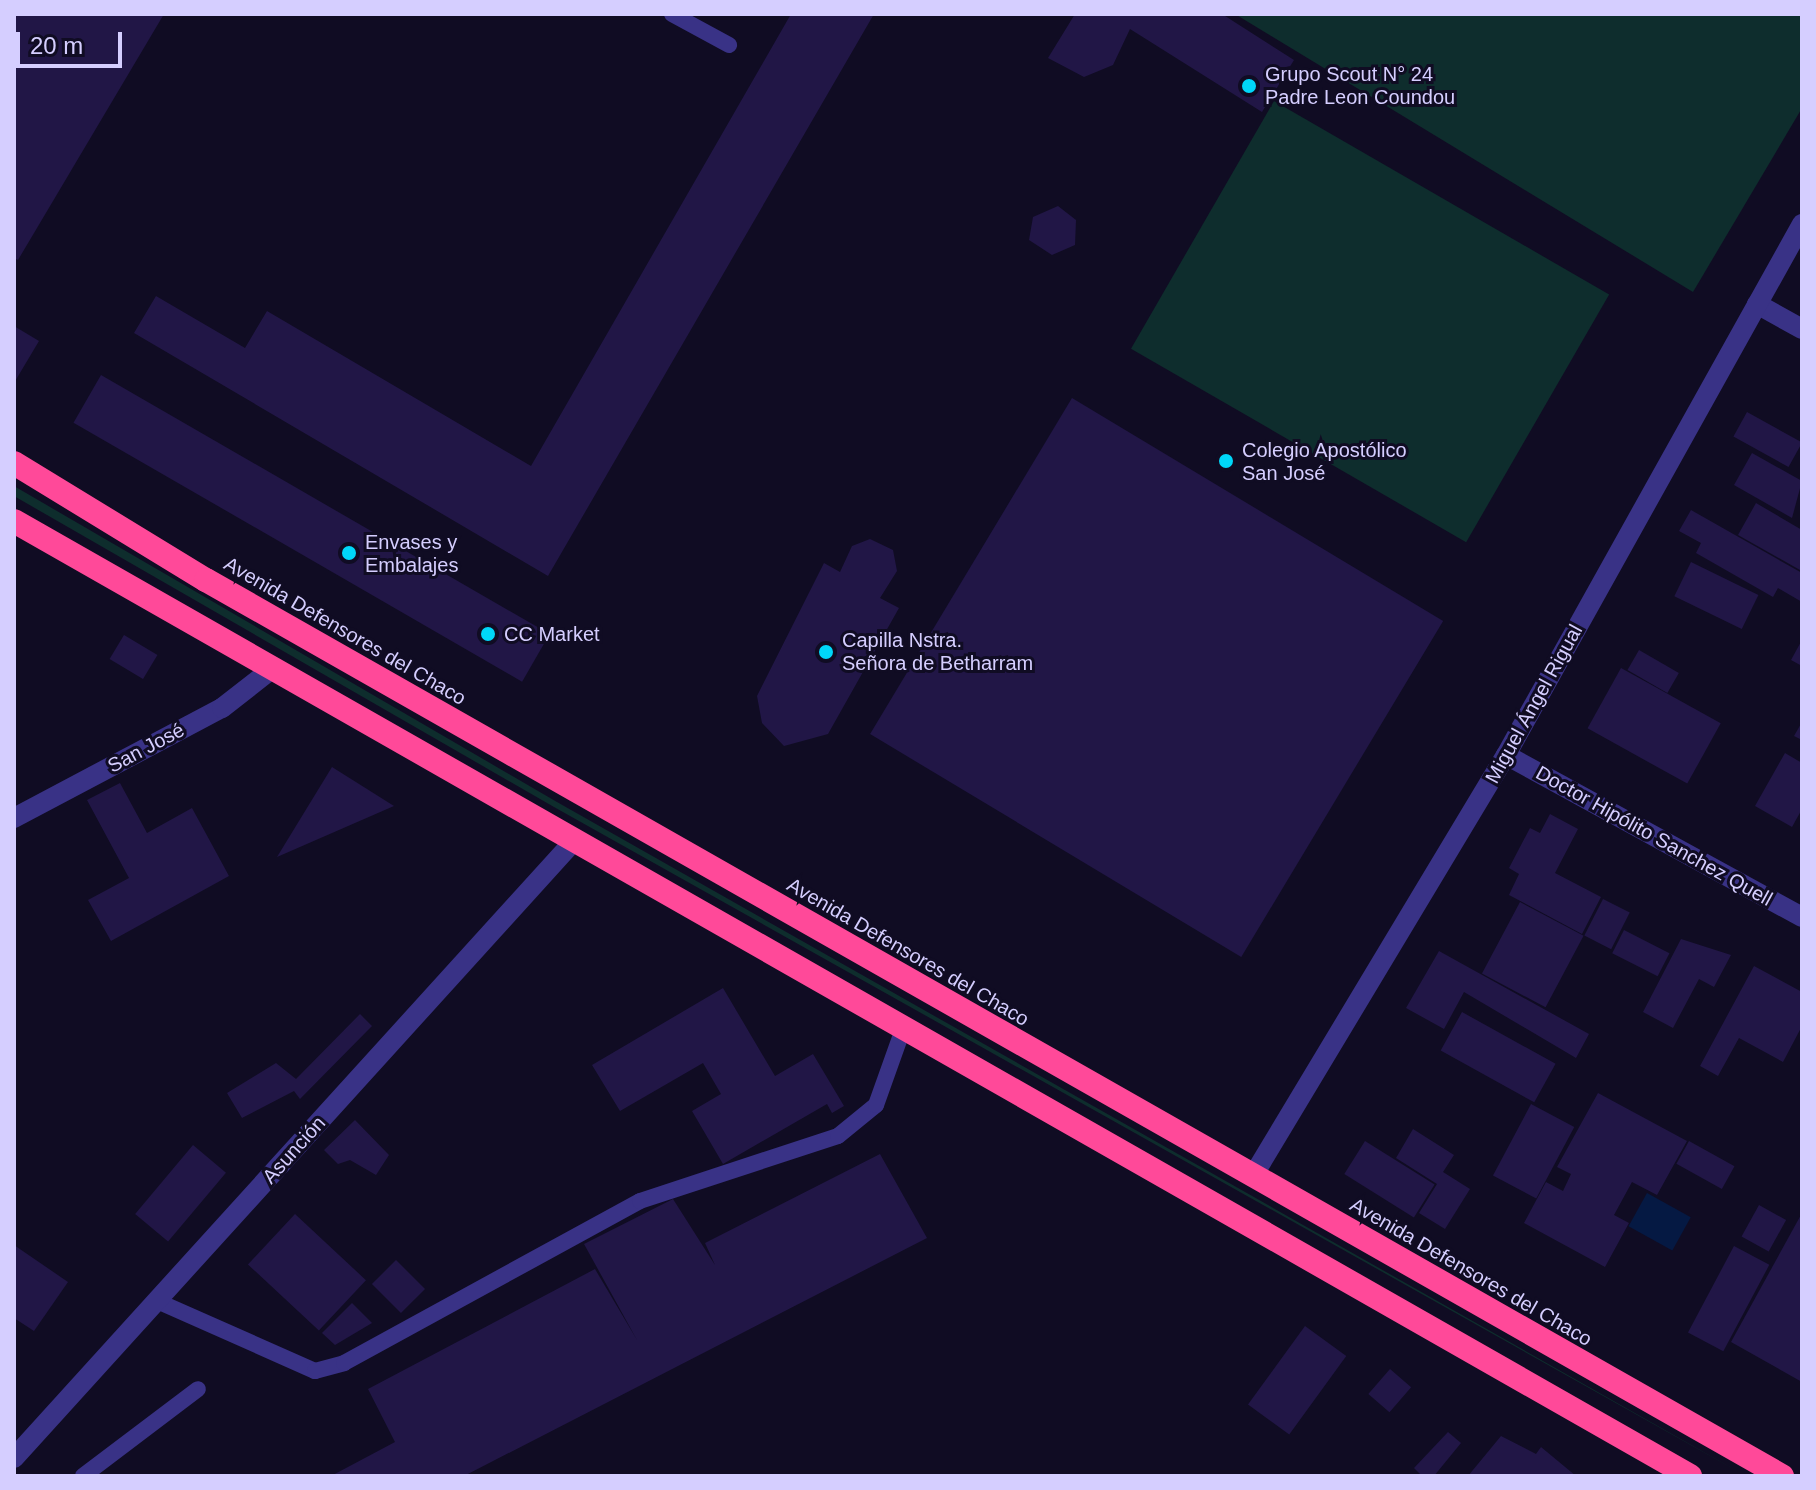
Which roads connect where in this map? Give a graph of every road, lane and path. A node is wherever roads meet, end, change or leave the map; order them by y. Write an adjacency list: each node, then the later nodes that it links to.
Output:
1 (672, 14): 2 (lane)
2 (729, 45)
3 (1802, 224): 4 (street, Miguel Ángel Rigual)
4 (1757, 304): 5 (street); 9 (street, Miguel Ángel Rigual)
5 (1802, 329)
6 (14, 463): 14 (highway, Avenida Defensores del Chaco)
7 (14, 521): 8 (highway)
8 (272, 669): 10 (street, San José); 11 (highway)
9 (1506, 755): 12 (street, Doctor Hipólito Sanchez Quell); 14 (street, Miguel Ángel Rigual)
10 (14, 818)
11 (573, 842): 13 (highway); 15 (street, Asunción)
12 (1802, 917)
13 (903, 1029): 15 (lane); 19 (highway)
14 (1253, 1176): 20 (highway, Avenida Defensores del Chaco)
15 (157, 1301): 17 (street, Asunción)
16 (198, 1389): 18 (lane)
17 (14, 1458)
18 (83, 1476)
19 (1690, 1476)
20 (1782, 1476)

